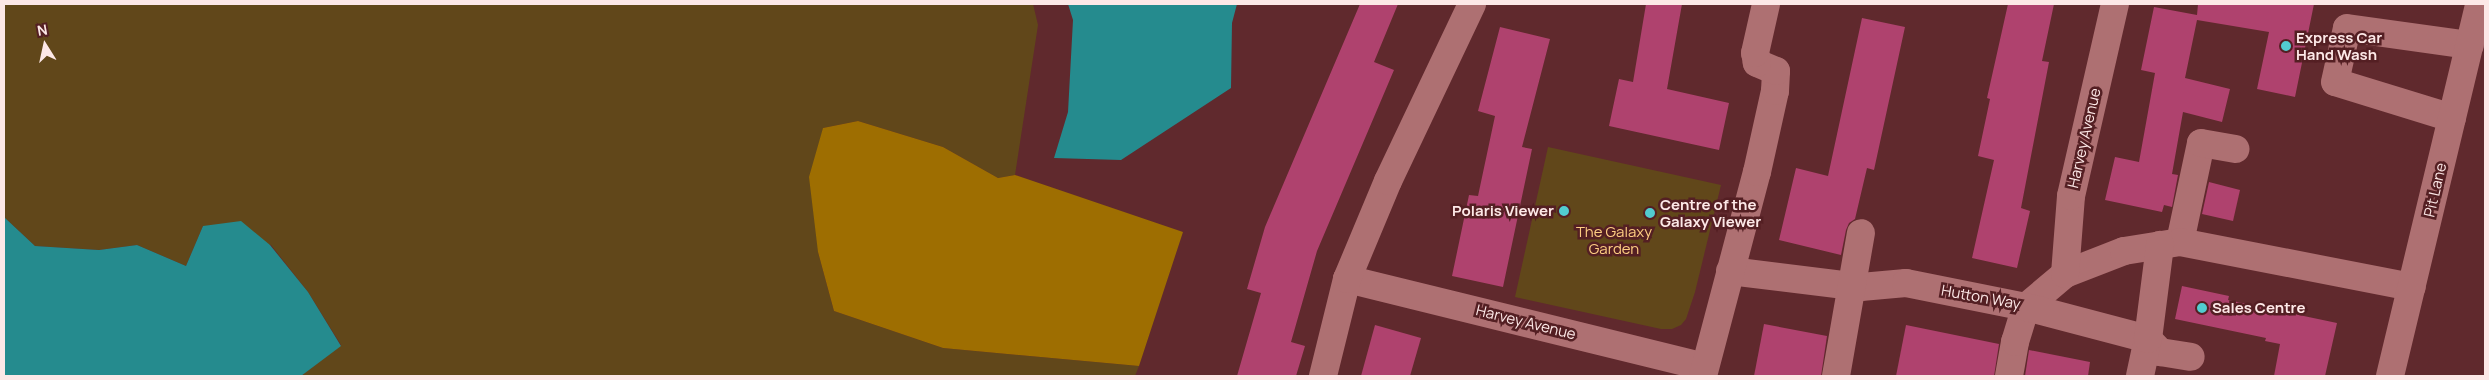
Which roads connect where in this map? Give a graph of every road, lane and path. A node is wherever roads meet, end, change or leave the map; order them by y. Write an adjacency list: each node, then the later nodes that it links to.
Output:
1 (1472, 4): 12 (street)
2 (1766, 4): 10 (street)
3 (2115, 4): 11 (street, Harvey Avenue)
4 (2480, 4): 5 (street, Pit Lane)
5 (2470, 45): 6 (street, Pit Lane); 6 (street)
6 (2452, 118): 14 (street, Pit Lane)
7 (2235, 150): 9 (street)
8 (1861, 233): 13 (street)
9 (2170, 244): 11 (street, Hutton Way); 14 (street, Hutton Way); 16 (street)
10 (1730, 271): 13 (street, Hutton Way); 18 (street)
11 (2065, 274): 15 (street, Hutton Way)
12 (1347, 279): 18 (street, Harvey Avenue); 19 (street)
13 (1851, 286): 15 (street, Hutton Way); 20 (street)
14 (2412, 287): 23 (street, Pit Lane)
15 (2026, 307): 16 (street); 21 (street)
16 (2148, 339): 17 (street); 22 (street)
17 (2190, 357)
18 (1704, 372)
19 (1323, 376)
20 (1836, 376)
21 (2009, 376)
22 (2140, 376)
23 (2390, 376)

